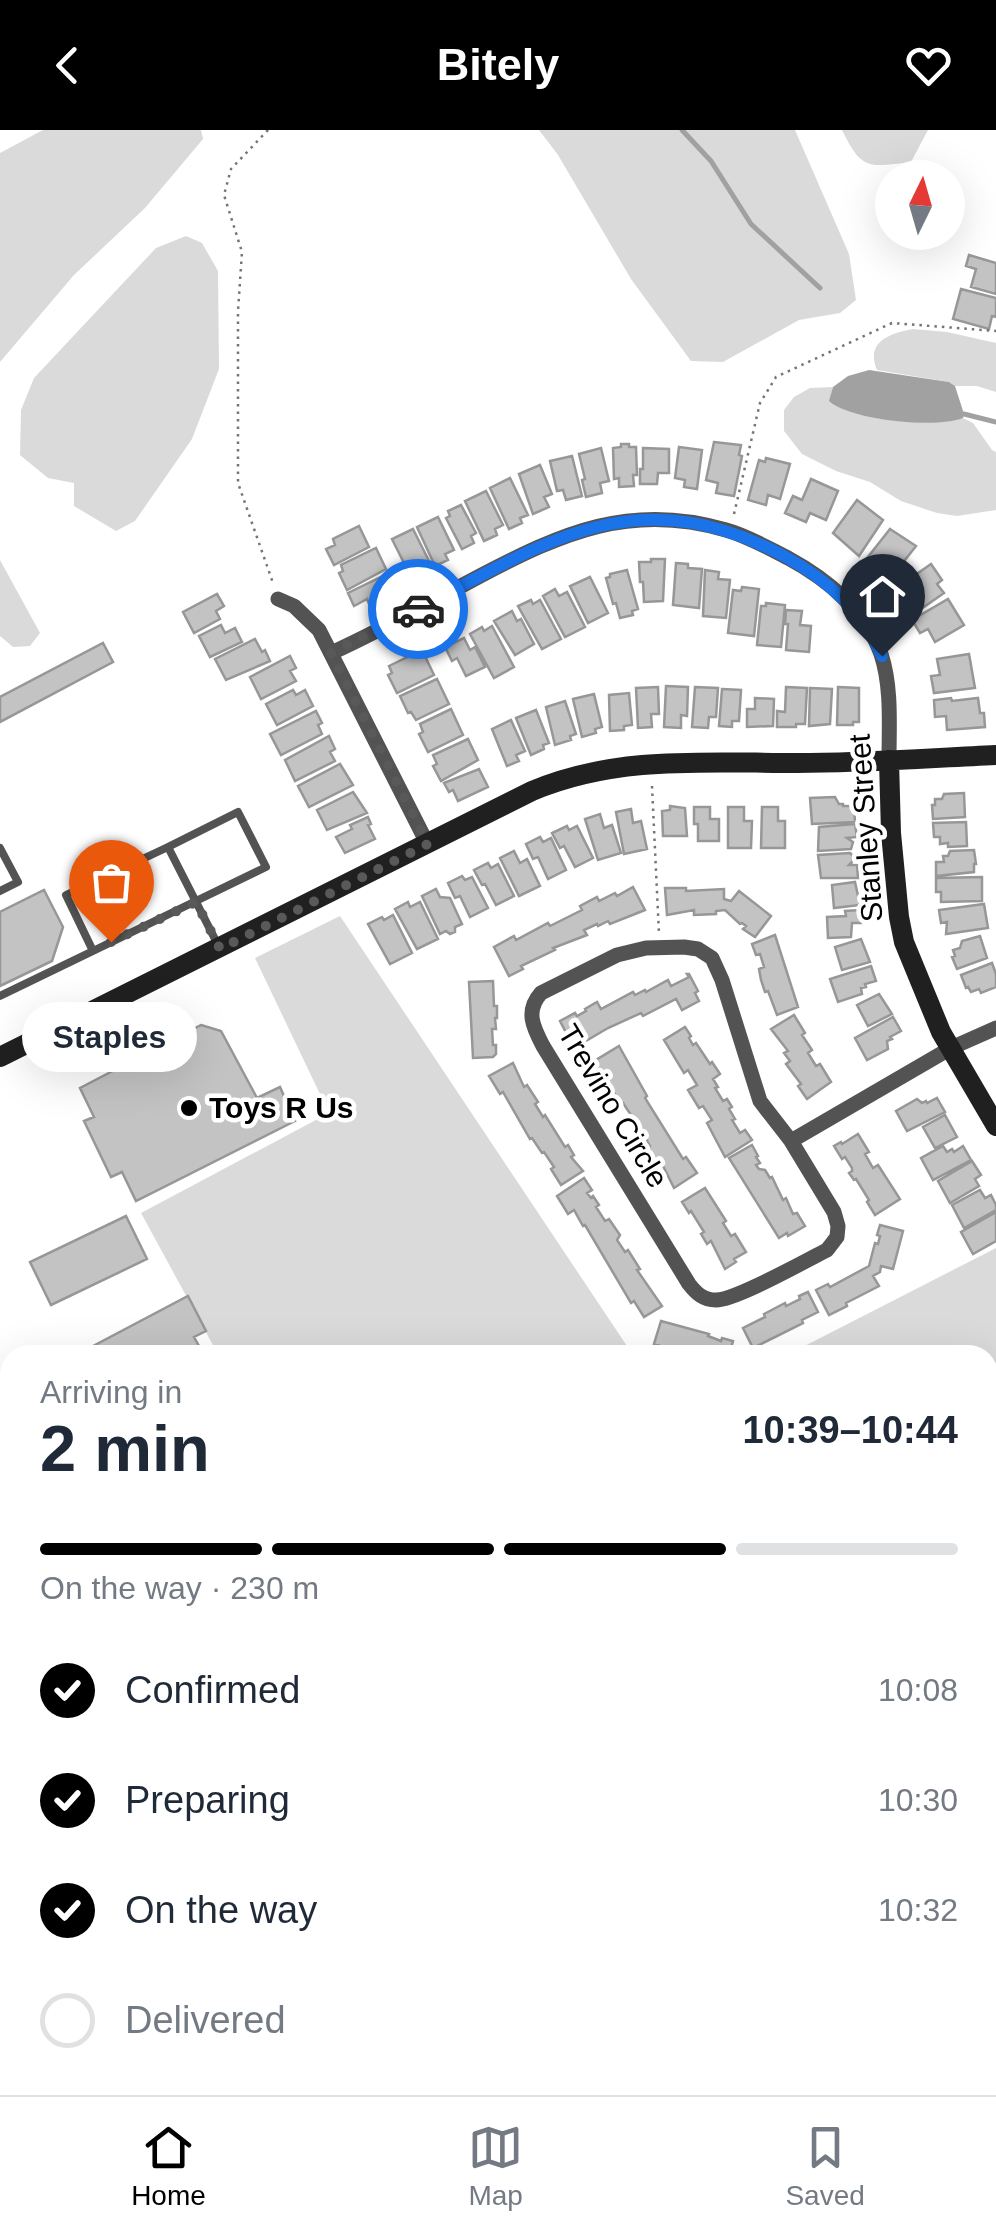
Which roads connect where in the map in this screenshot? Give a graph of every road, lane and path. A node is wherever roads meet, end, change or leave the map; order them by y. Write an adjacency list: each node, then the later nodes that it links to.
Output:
1 (268, 130): 4 (path)
2 (996, 331): 3 (path)
3 (734, 514)
4 (278, 599): 5 (street)
5 (331, 653): 7 (street, Stanley Street); 9 (street)
6 (996, 755): 7 (street)
7 (889, 760): 9 (street); 19 (street, Stanley Street)
8 (652, 786): 14 (path)
9 (428, 844): 15 (street)
10 (168, 847): 13 (lane); 13 (lane); 16 (lane)
11 (0, 848): 12 (lane)
12 (0, 891)
13 (196, 902): 15 (lane); 16 (lane)
14 (659, 948): 22 (street, Trevino Circle); 22 (street, Trevino Circle)
15 (220, 949): 20 (street)
16 (93, 951): 17 (lane)
17 (0, 996)
18 (996, 1028): 19 (street)
19 (951, 1048): 21 (street, Stanley Street); 22 (street)
20 (0, 1057)
21 (996, 1126)
22 (791, 1142)

